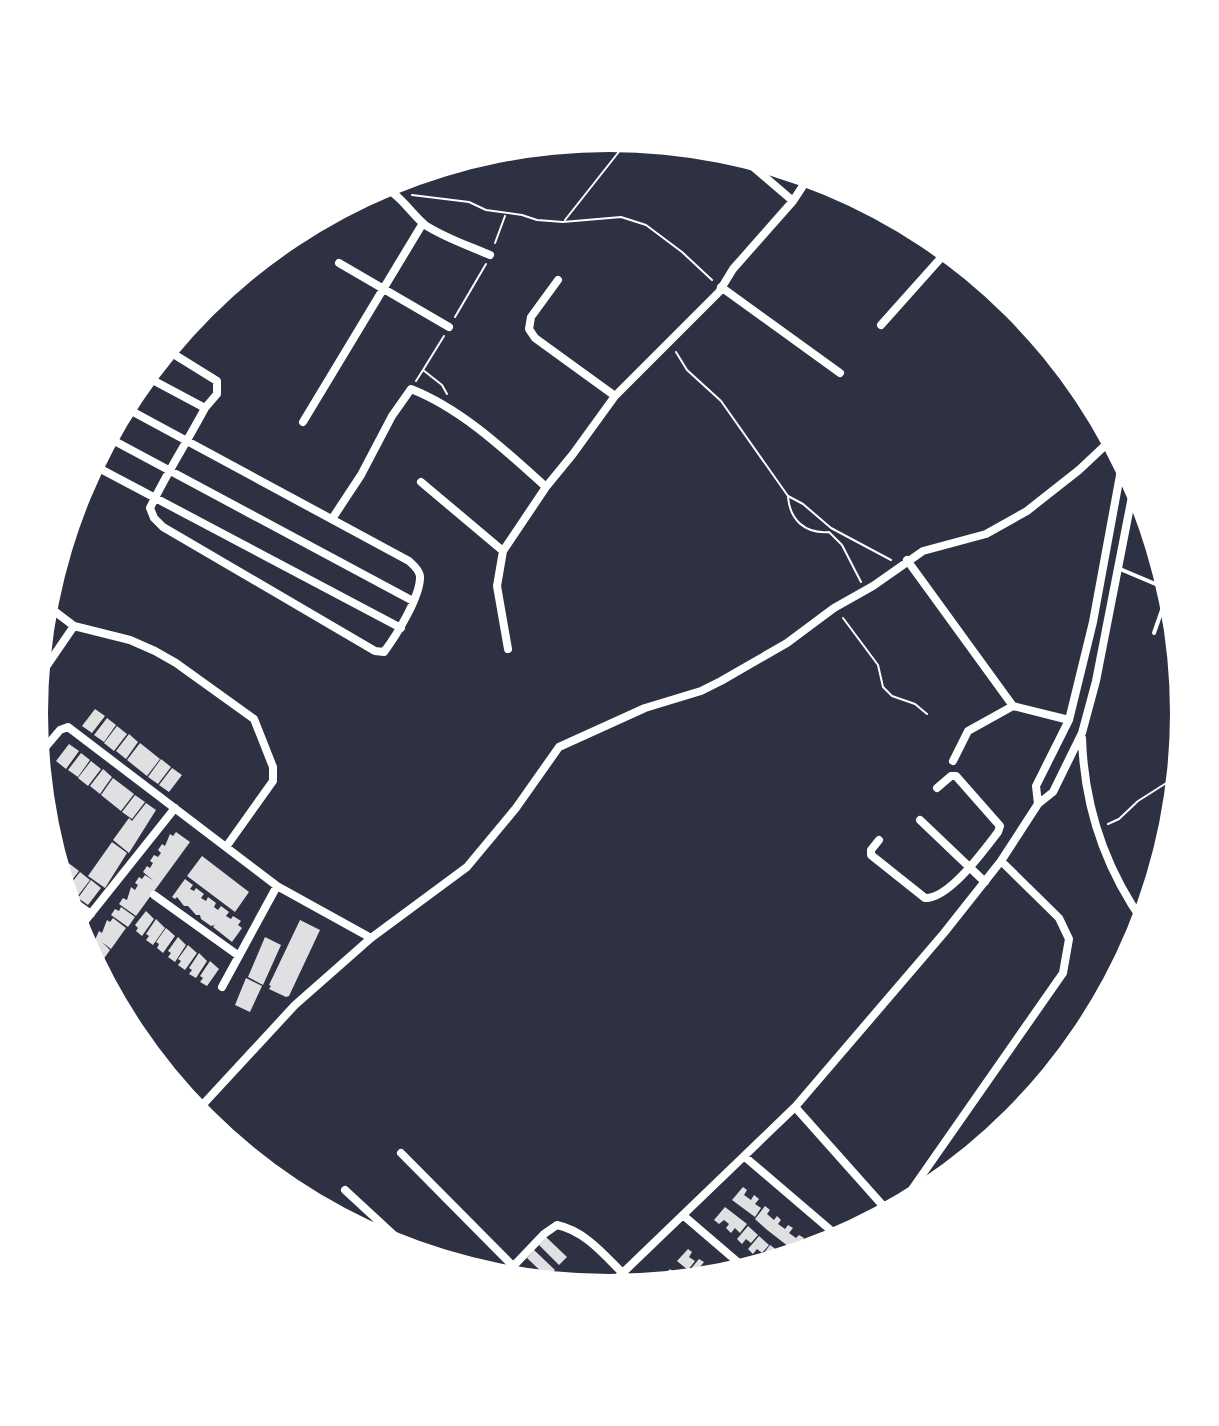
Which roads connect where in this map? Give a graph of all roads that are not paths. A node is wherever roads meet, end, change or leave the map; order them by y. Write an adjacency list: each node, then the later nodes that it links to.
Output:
1 (760, 172): 4 (street)
2 (803, 186): 4 (street)
3 (395, 194): 5 (street)
4 (793, 201): 11 (street)
5 (423, 223): 6 (street); 10 (street)
6 (490, 255)
7 (939, 260): 12 (street)
8 (339, 263): 10 (street)
9 (558, 280): 17 (street)
10 (383, 287): 13 (street); 20 (street)
11 (720, 289): 15 (street); 17 (street)
12 (881, 325)
13 (449, 327)
14 (177, 356): 18 (street)
15 (840, 373)
16 (156, 382): 18 (street)
17 (615, 396): 28 (street)
18 (205, 408): 21 (street)
19 (135, 413): 21 (street)
20 (303, 422)
21 (187, 441): 25 (street); 31 (street)
22 (118, 443): 25 (street)
23 (1104, 447): 33 (street)
24 (104, 470): 29 (street)
25 (170, 471): 29 (street); 36 (street)
26 (1119, 479): 45 (street)
27 (421, 482): 32 (street)
28 (546, 487): 31 (street); 32 (street)
29 (155, 497): 40 (street); 40 (street)
30 (1131, 506): 34 (street)
31 (332, 519): 36 (street)
32 (503, 551): 42 (street)
33 (903, 563): 44 (street); 64 (street)
34 (1120, 569): 35 (lane); 46 (street)
35 (1156, 586)
36 (413, 601): 40 (street)
37 (57, 613): 39 (street)
38 (1162, 613): 41 (lane)
39 (74, 626): 43 (street); 54 (street)
40 (401, 628)
41 (1154, 633)
42 (508, 649)
43 (51, 660)
44 (1013, 706): 45 (street); 48 (street)
45 (1069, 720): 50 (street)
46 (1082, 733): 50 (street); 61 (street)
47 (49, 743): 51 (street)
48 (953, 761)
49 (937, 788): 56 (street)
50 (1038, 804): 55 (street)
51 (175, 808): 54 (street); 62 (street)
52 (920, 820): 56 (street)
53 (879, 840): 56 (street)
54 (226, 847): 58 (street)
55 (1001, 861): 57 (street); 71 (street)
56 (969, 868): 57 (street)
57 (985, 882): 68 (street)
58 (277, 886): 64 (street); 65 (street)
59 (154, 895): 65 (street)
60 (84, 909): 62 (street)
61 (1135, 910)
62 (91, 914): 63 (street)
63 (87, 918)
64 (371, 938): 67 (street)
65 (239, 956): 66 (street)
66 (222, 987)
67 (205, 1102)
68 (795, 1107): 70 (street); 73 (street)
69 (401, 1153): 78 (street)
70 (745, 1157): 74 (street); 76 (street)
71 (915, 1184)
72 (345, 1190): 75 (street)
73 (881, 1204)
74 (684, 1216): 77 (street); 79 (street)
75 (386, 1228)
76 (830, 1229)
77 (735, 1260)
78 (513, 1266): 79 (street)
79 (622, 1273)

